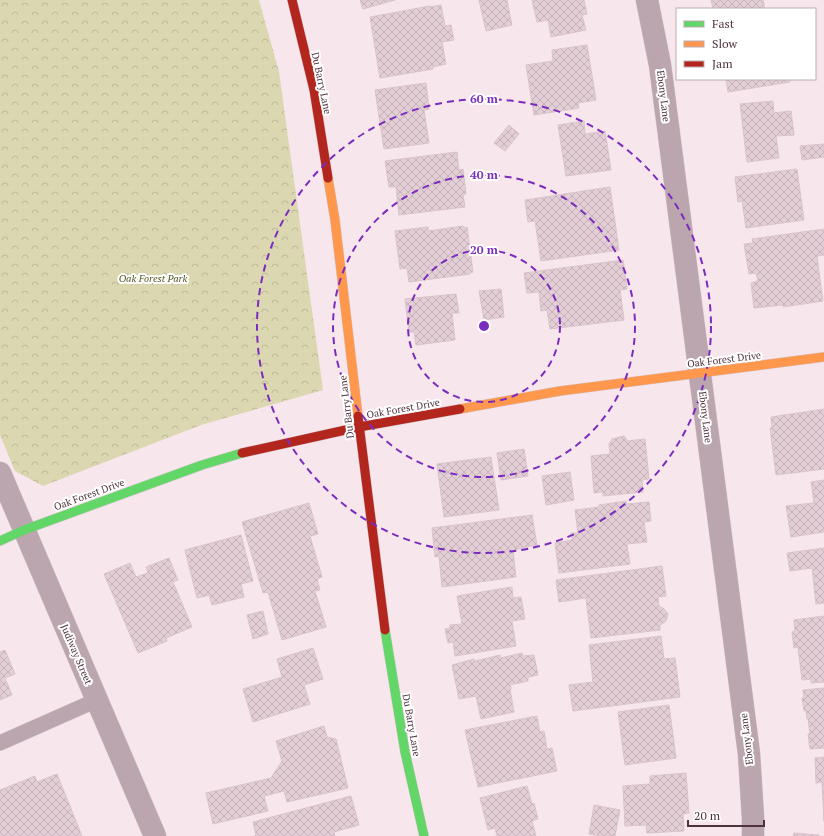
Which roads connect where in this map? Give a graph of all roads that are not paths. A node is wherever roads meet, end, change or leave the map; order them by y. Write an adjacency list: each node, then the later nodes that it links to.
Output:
1 (292, 0): 5 (street, Du Barry Lane)
2 (647, 0): 4 (street, Ebony Lane)
3 (824, 357): 4 (street, Oak Forest Drive)
4 (700, 373): 5 (street, Oak Forest Drive); 13 (street, Ebony Lane)
5 (359, 427): 7 (street, Oak Forest Drive); 12 (street, Du Barry Lane)
6 (0, 472): 7 (street, Judiway Street)
7 (24, 530): 8 (street, Oak Forest Drive); 9 (street, Judiway Street)
8 (0, 540)
9 (97, 700): 10 (lane); 11 (street, Judiway Street)
10 (0, 742)
11 (155, 836)
12 (424, 836)
13 (753, 836)

